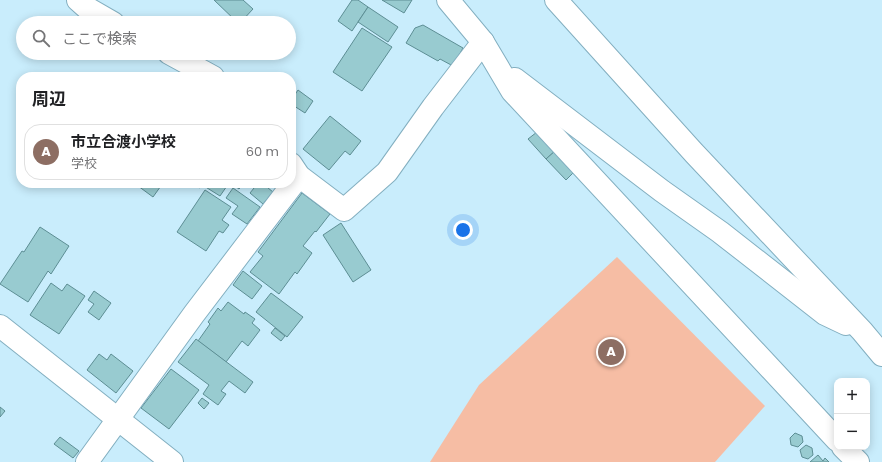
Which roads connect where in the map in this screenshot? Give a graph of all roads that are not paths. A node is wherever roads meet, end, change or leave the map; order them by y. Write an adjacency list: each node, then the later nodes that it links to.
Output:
1 (78, 0): 4 (street)
2 (448, 0): 5 (street)
3 (556, 0): 12 (street)
4 (101, 16)
5 (483, 42): 7 (street); 9 (street)
6 (181, 60): 8 (street)
7 (497, 65): 12 (street); 15 (street)
8 (204, 72)
9 (296, 171)
10 (282, 188): 14 (street)
11 (0, 326): 14 (street)
12 (862, 331): 13 (street)
13 (882, 355)
14 (119, 419): 17 (street); 18 (street)
15 (834, 437)
16 (846, 450): 19 (street)
17 (87, 462)
18 (172, 462)
19 (858, 462)

